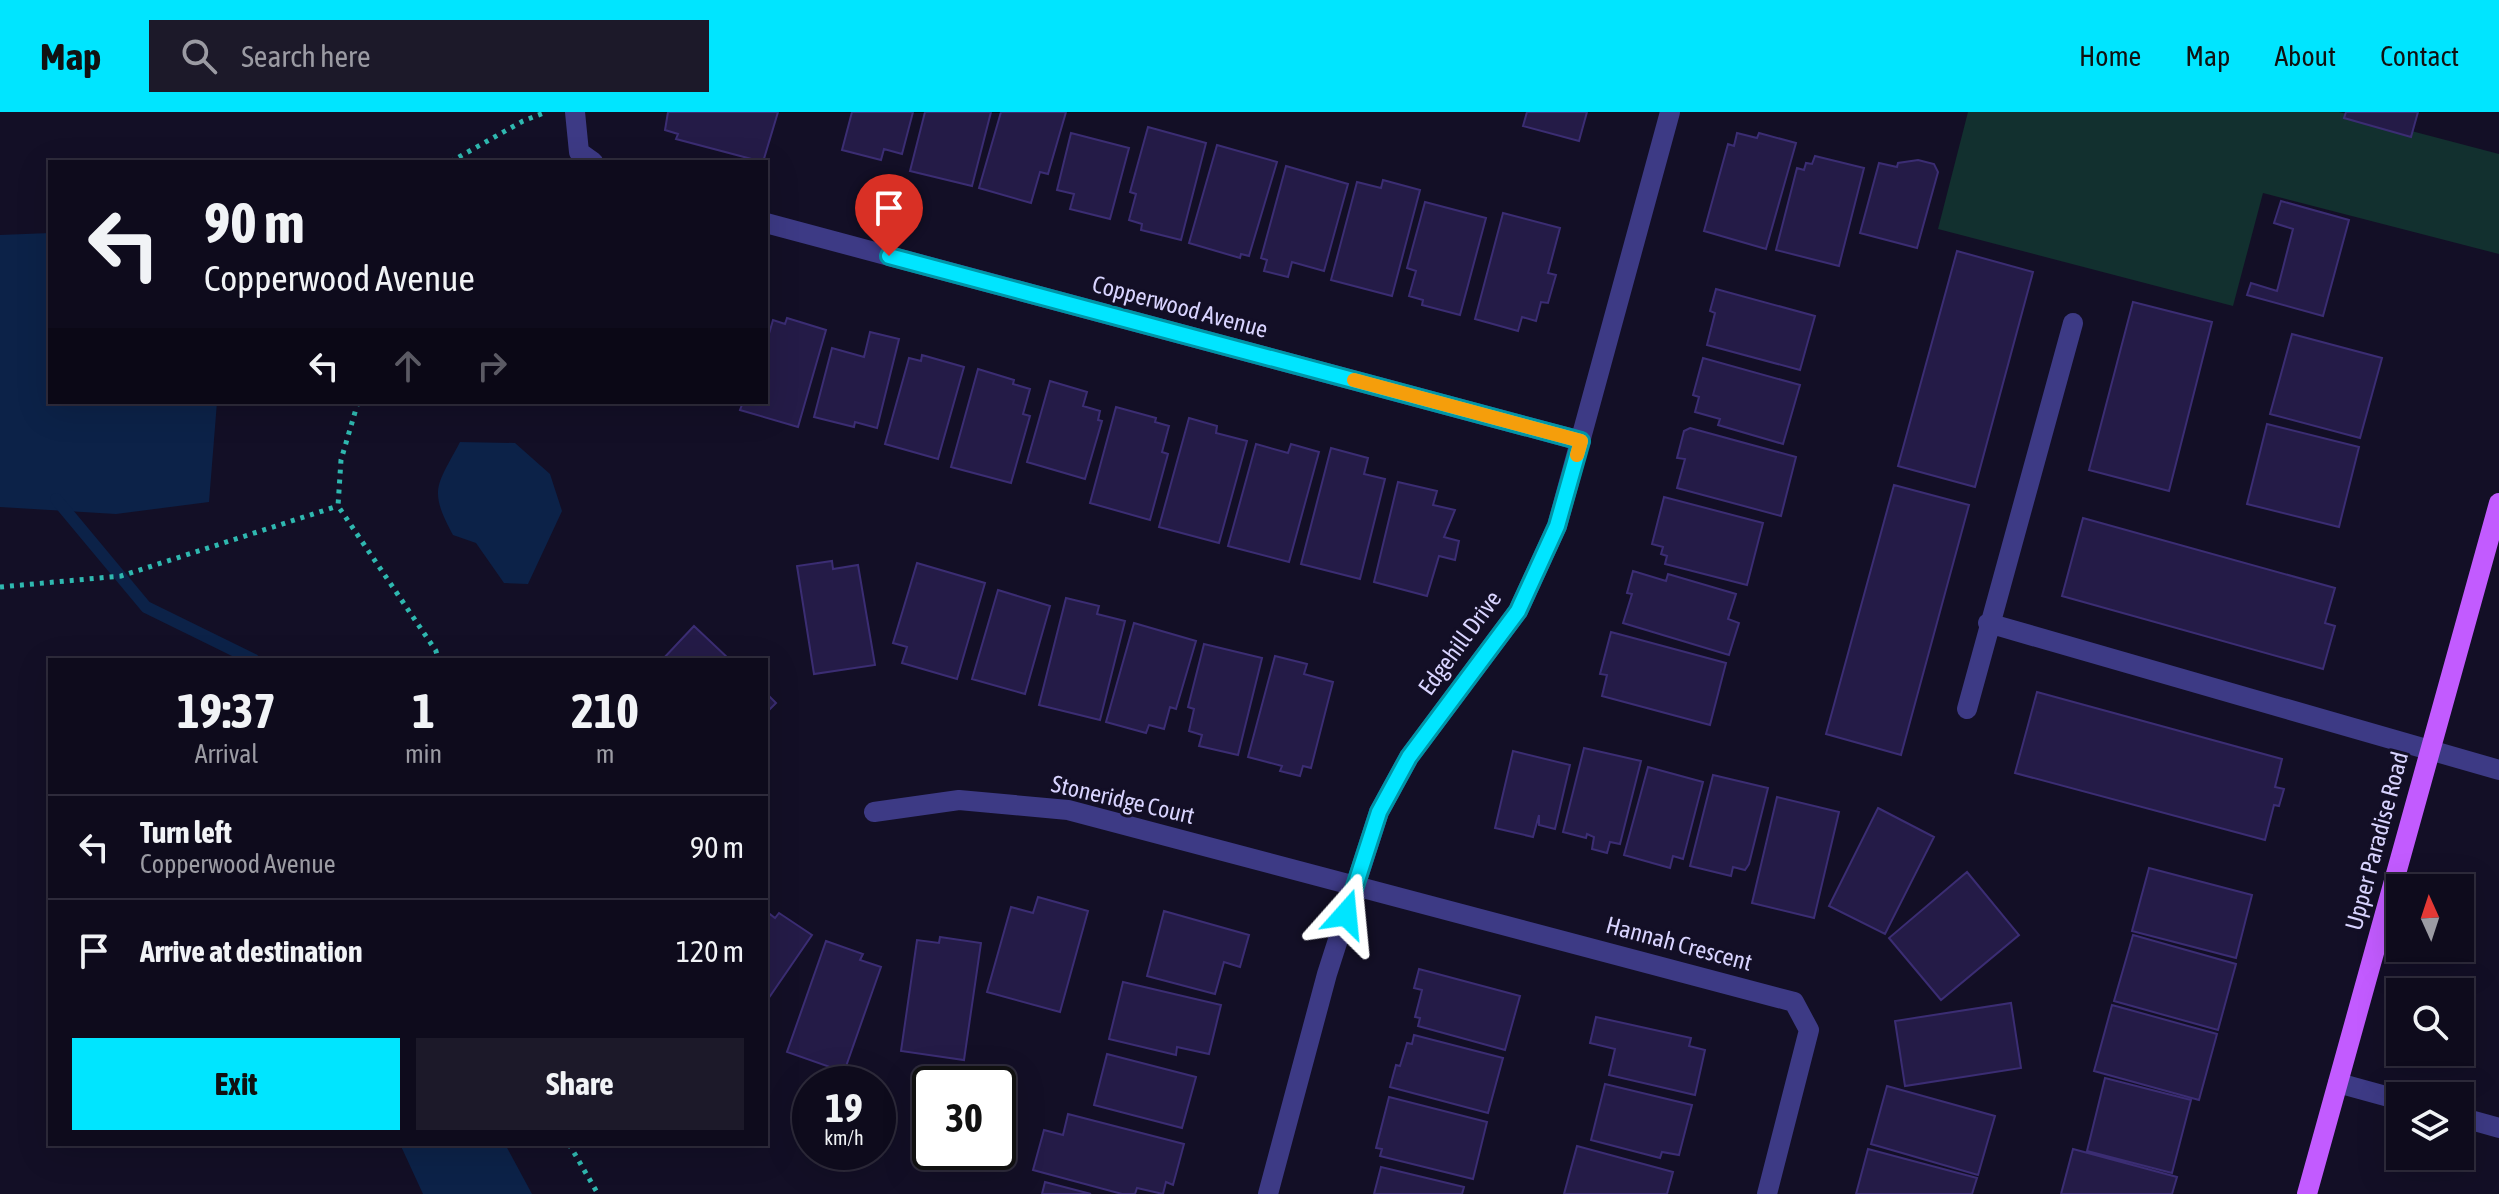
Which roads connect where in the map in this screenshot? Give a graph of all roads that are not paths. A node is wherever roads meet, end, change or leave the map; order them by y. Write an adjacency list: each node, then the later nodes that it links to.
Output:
1 (575, 112): 3 (street)
2 (1670, 112): 6 (street, Edgehill Drive)
3 (590, 160)
4 (768, 224): 6 (street, Copperwood Avenue)
5 (2073, 323): 8 (street)
6 (1581, 441): 13 (street, Edgehill Drive)
7 (2499, 503): 10 (main road, Upper Paradise Road)
8 (1988, 623): 9 (street); 10 (street)
9 (1967, 709)
10 (2429, 751): 11 (street); 14 (main road, Upper Paradise Road)
11 (2499, 770)
12 (874, 812): 13 (street, Stoneridge Court)
13 (1356, 884): 18 (street, Edgehill Drive); 19 (street, Hannah Crescent)
14 (2338, 1083): 15 (street); 20 (main road, Upper Paradise Road)
15 (2386, 1096)
16 (2474, 1121): 17 (street)
17 (2499, 1128)
18 (1268, 1194)
19 (1767, 1194)
20 (2307, 1194)

